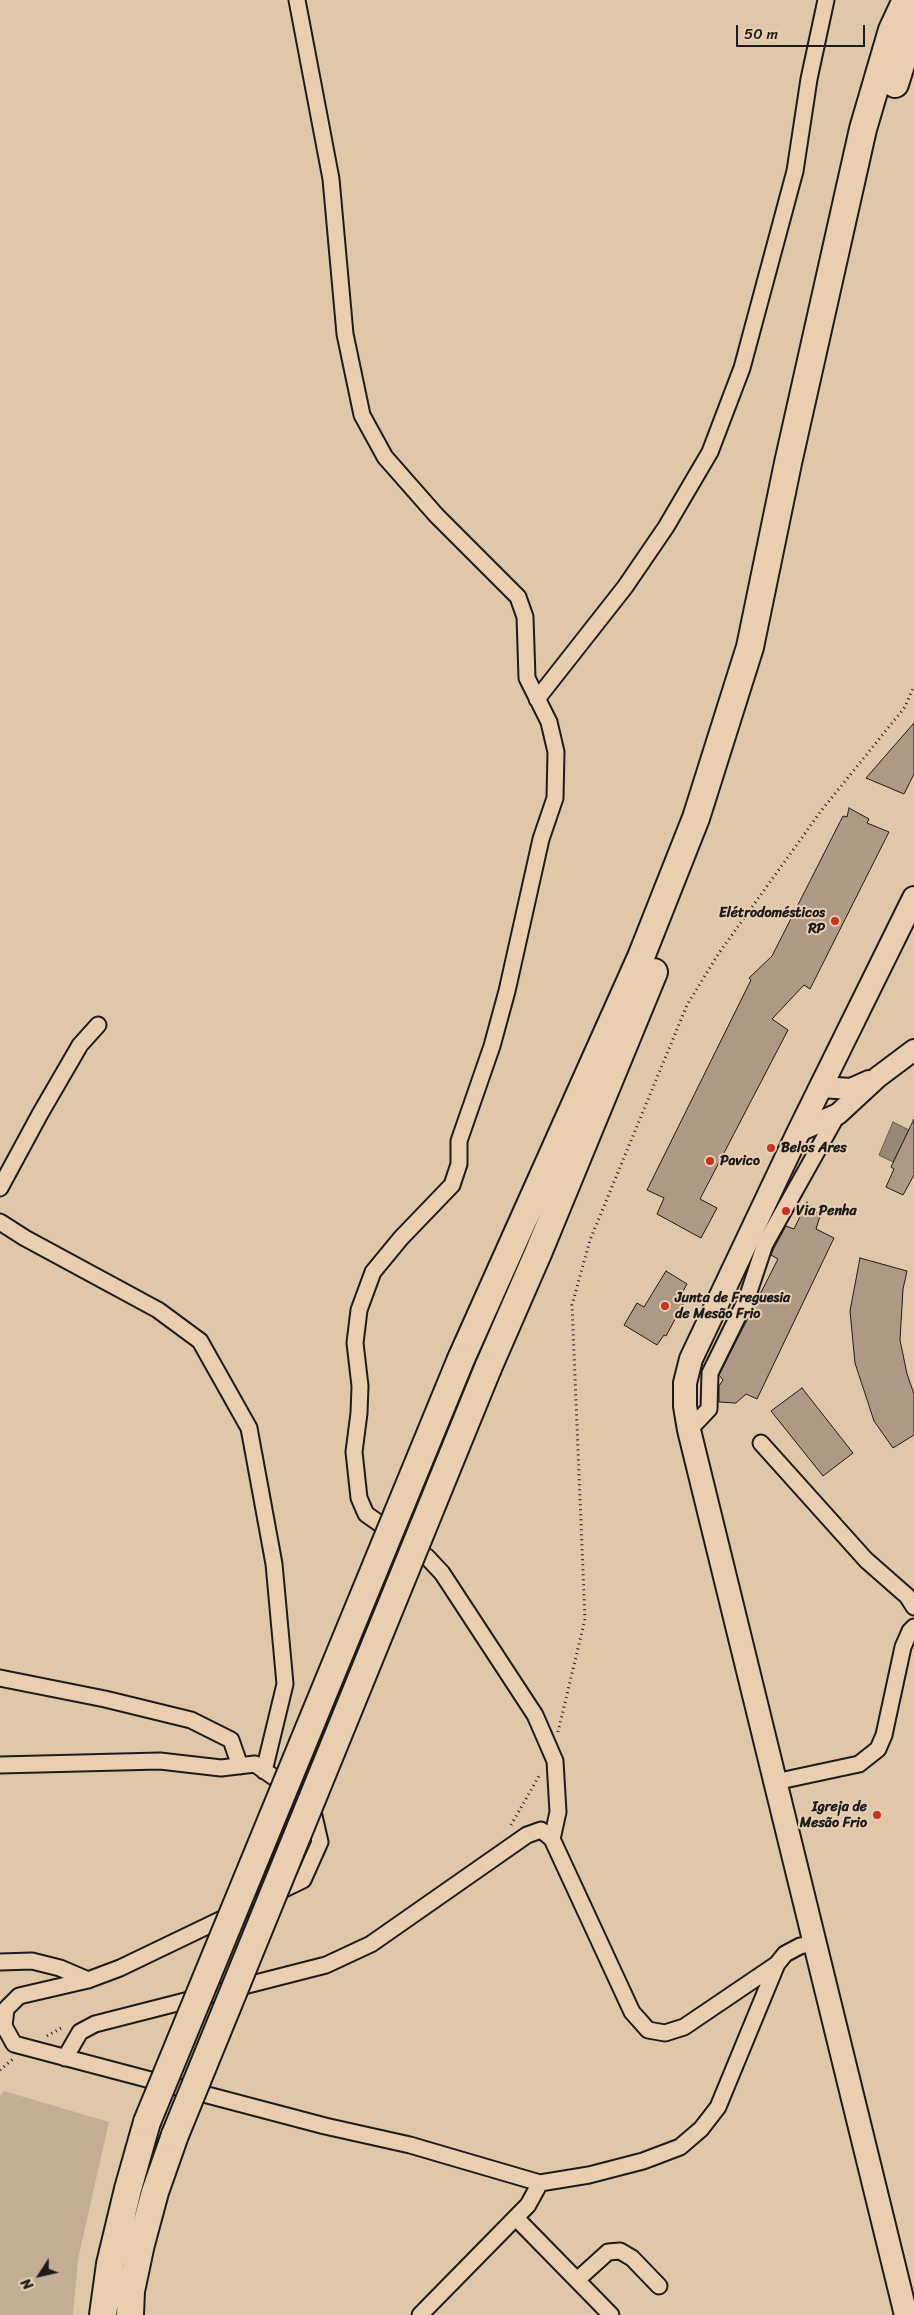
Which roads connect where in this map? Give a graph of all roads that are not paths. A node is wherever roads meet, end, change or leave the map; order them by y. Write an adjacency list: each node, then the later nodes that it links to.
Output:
1 (297, 0): 5 (street)
2 (826, 0): 5 (street)
3 (906, 0): 36 (highway, bridge)
4 (914, 23): 37 (highway, bridge)
5 (537, 698): 26 (street)
6 (914, 898): 9 (main road)
7 (98, 1025): 15 (street)
8 (914, 1050): 10 (street)
9 (834, 1062): 11 (main road); 12 (street)
10 (878, 1078): 12 (street); 13 (street)
11 (821, 1087): 12 (street); 14 (main road)
12 (851, 1089): 13 (street)
13 (838, 1114): 14 (street); 17 (street)
14 (799, 1131): 17 (main road)
15 (0, 1188)
16 (0, 1222): 24 (street)
17 (689, 1430): 25 (main road)
18 (761, 1443): 19 (street)
19 (914, 1607)
20 (914, 1627): 25 (street)
21 (0, 1678): 23 (street)
22 (0, 1765): 23 (street)
23 (240, 1766): 24 (street)
24 (264, 1771): 30 (street)
25 (775, 1782): 27 (main road)
26 (552, 1839): 29 (street); 31 (street)
27 (815, 1943): 29 (street); 40 (main road)
28 (0, 1962): 30 (street)
29 (777, 1964): 32 (street)
30 (88, 1980): 31 (street)
31 (65, 2058): 32 (street)
32 (540, 2183): 33 (street)
33 (516, 2218): 34 (street); 38 (street)
34 (577, 2280): 35 (street); 39 (street)
35 (659, 2286)
36 (103, 2315)
37 (130, 2315)
38 (420, 2315)
39 (611, 2315)
40 (906, 2315)

